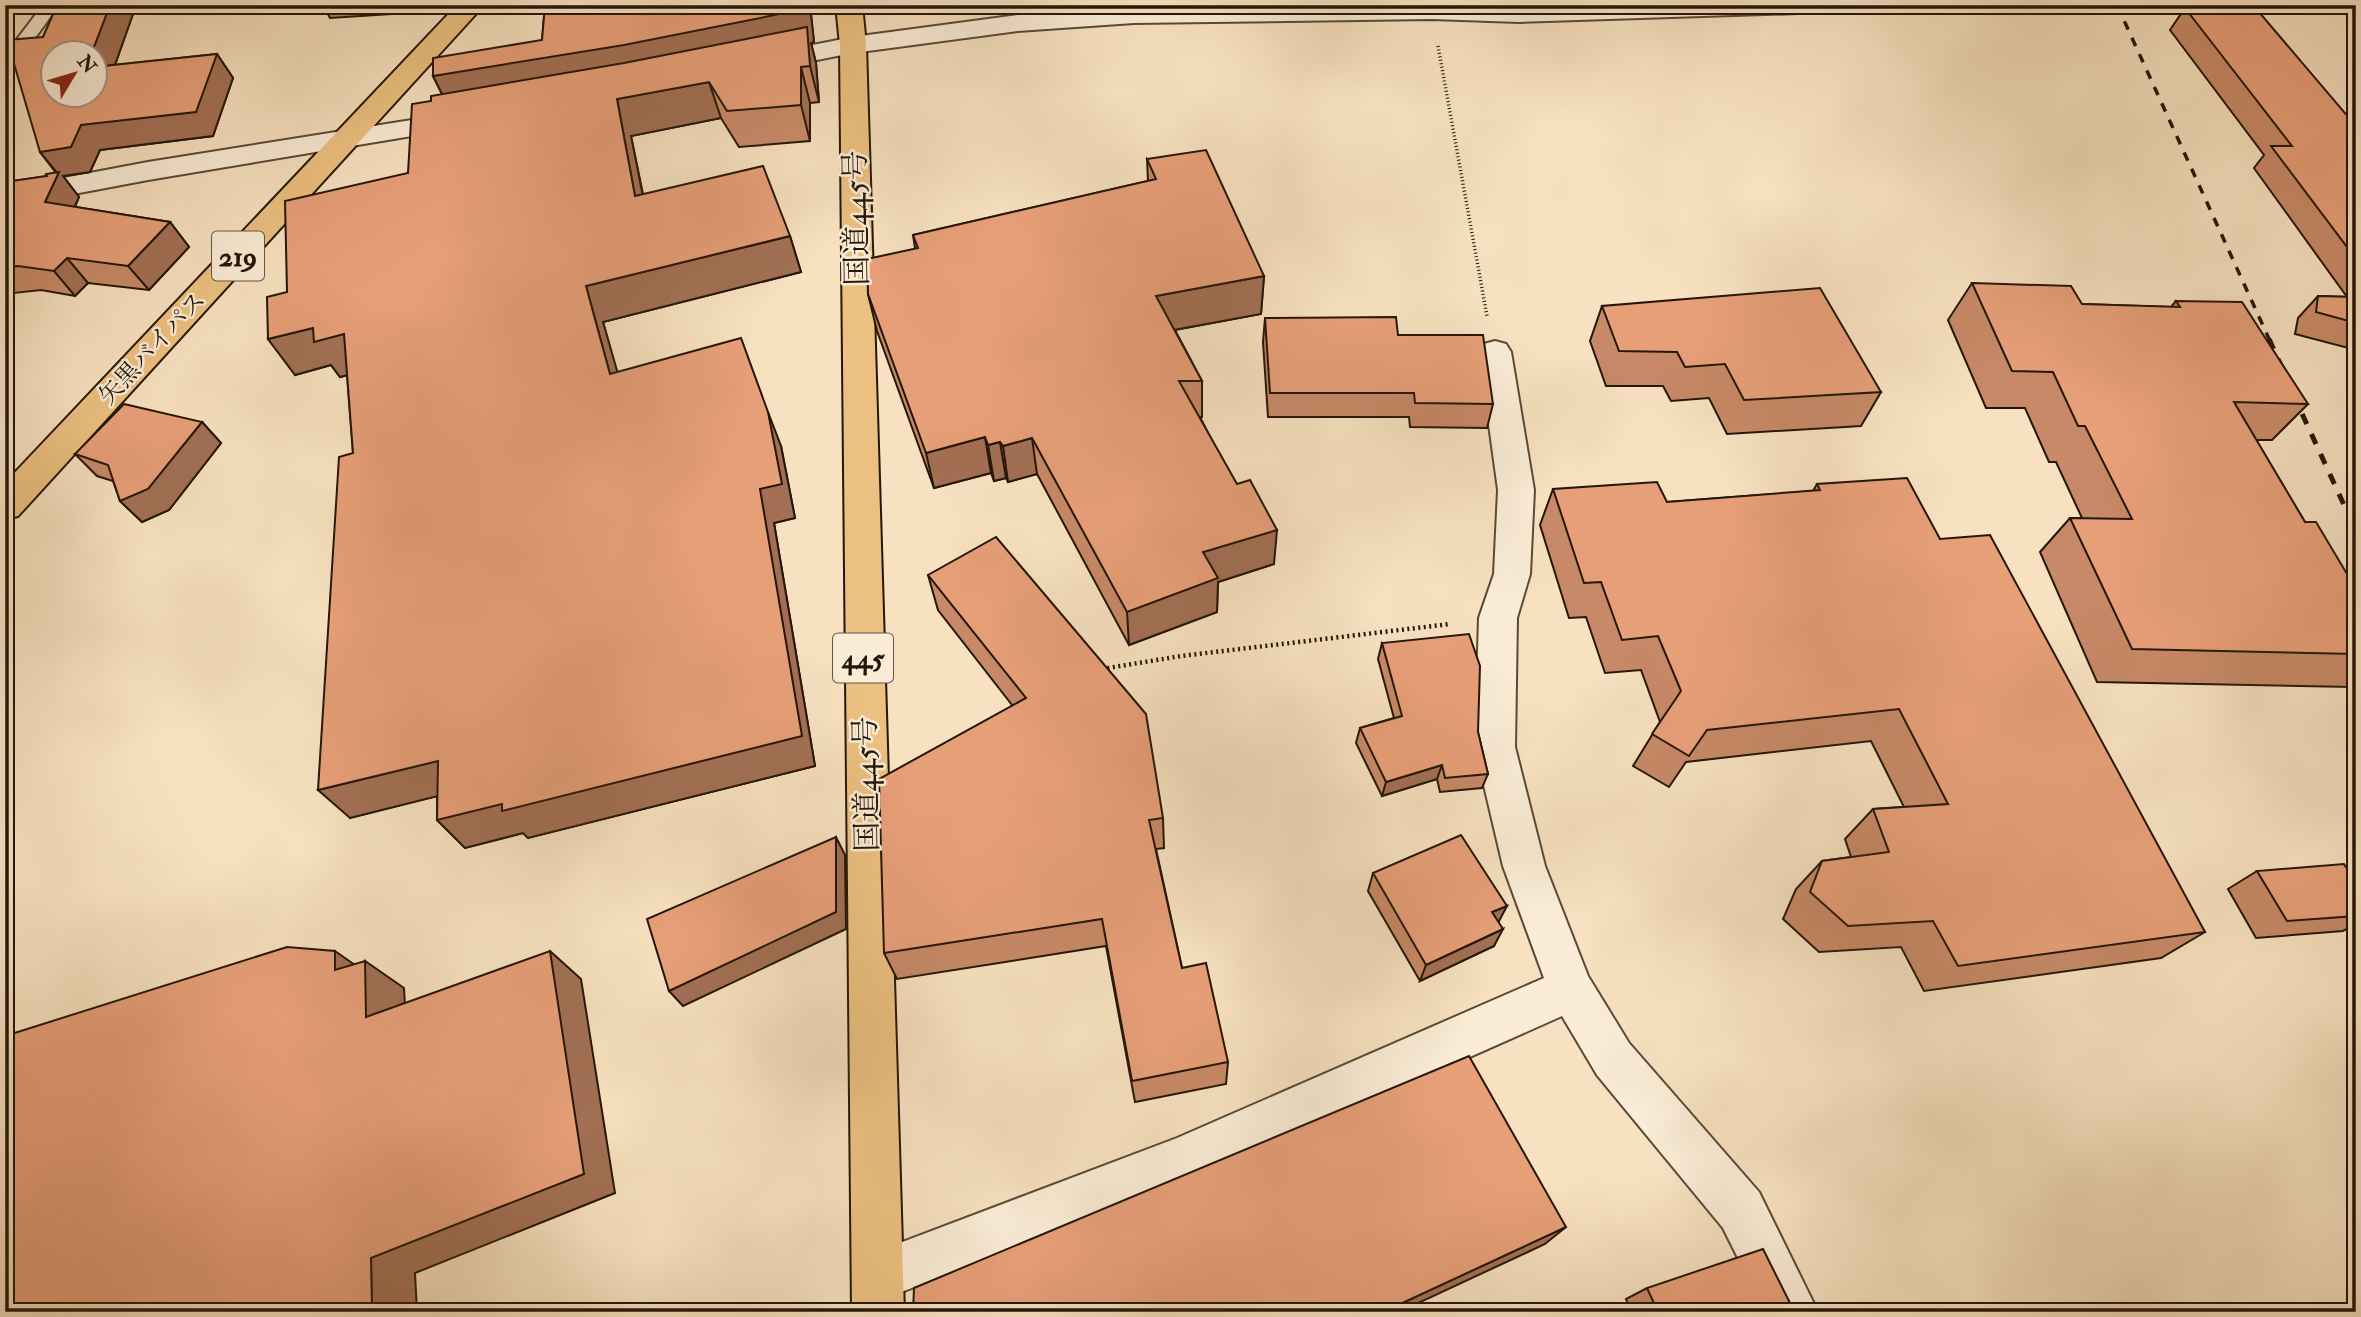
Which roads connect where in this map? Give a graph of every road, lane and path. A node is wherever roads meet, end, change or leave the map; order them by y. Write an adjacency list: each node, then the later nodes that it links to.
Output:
1 (51, 5): 7 (lane)
2 (471, 5): 10 (highway, 矢黒バイパス / 219)
3 (849, 5): 6 (highway, 国道445号 / 445)
4 (1798, 5): 5 (street)
5 (1432, 11): 6 (street); 12 (path)
6 (853, 45): 8 (street); 17 (highway, 国道445号 / 445)
7 (5, 67)
8 (732, 70)
9 (491, 115): 10 (street)
10 (346, 140): 11 (street); 13 (highway, 矢黒バイパス / 219)
11 (5, 198)
12 (1495, 352): 14 (street)
13 (5, 506)
14 (1498, 618): 15 (path); 16 (street)
15 (1093, 675)
16 (1571, 989): 17 (street); 18 (street)
17 (878, 1294)
18 (1792, 1312)

